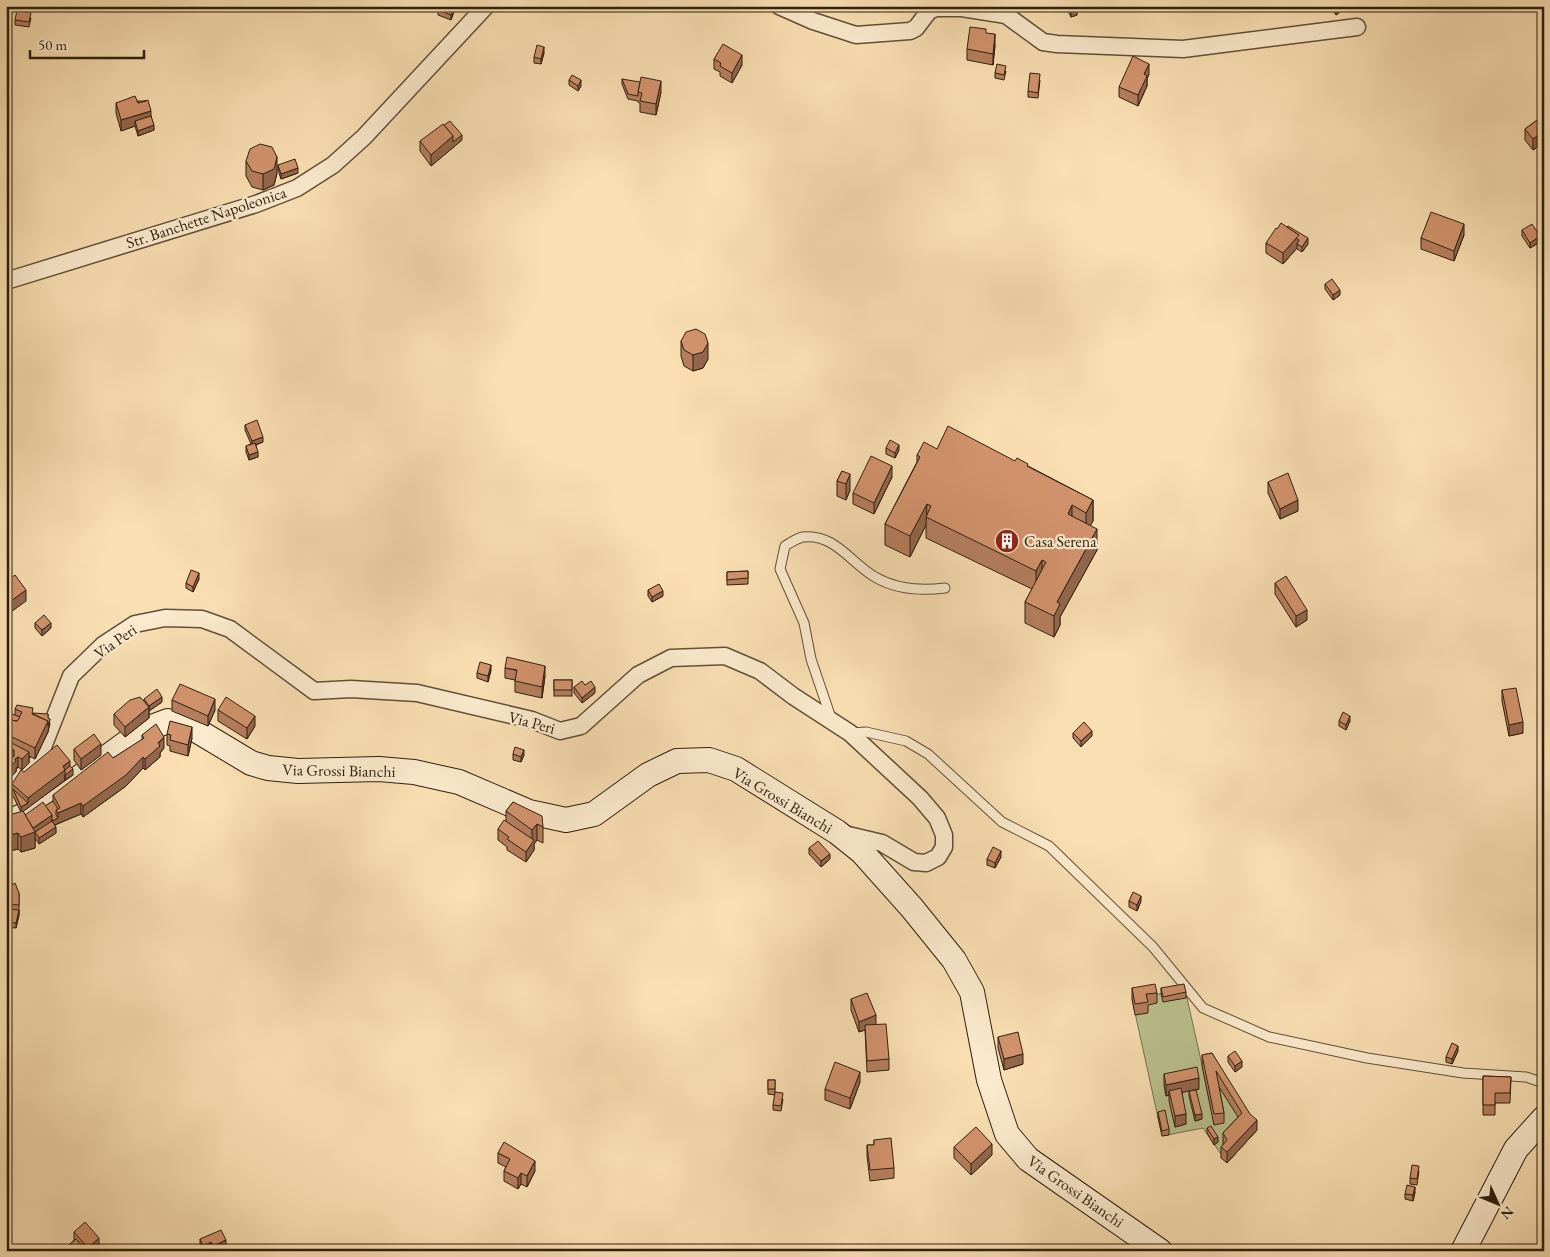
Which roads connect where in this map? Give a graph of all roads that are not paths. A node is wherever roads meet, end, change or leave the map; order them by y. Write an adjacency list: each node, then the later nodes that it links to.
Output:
1 (486, 6): 4 (street, Str. Banchette Napoleonica)
2 (779, 6): 3 (street)
3 (1357, 27)
4 (6, 280)
5 (946, 588): 6 (lane)
6 (832, 721): 7 (street, Via Peri); 8 (street, Via Peri)
7 (850, 733): 11 (street, Via Peri); 12 (lane)
8 (43, 747): 9 (street, Via Peri)
9 (6, 786)
10 (6, 821): 11 (main road, Via Grossi Bianchi)
11 (837, 832): 14 (main road, Via Grossi Bianchi)
12 (1544, 1083)
13 (1544, 1118): 15 (main road)
14 (1160, 1251)
15 (1463, 1251)

